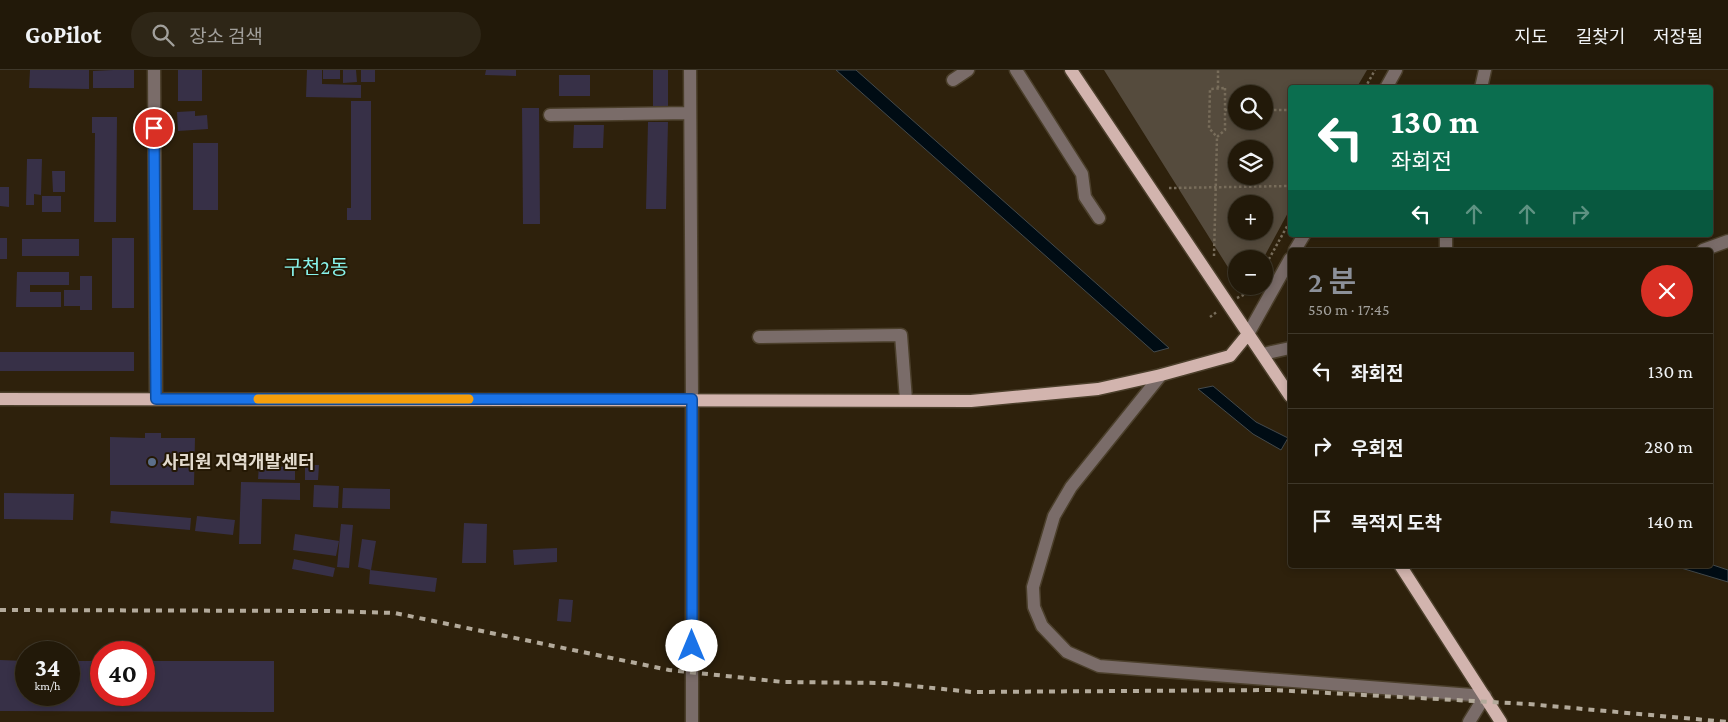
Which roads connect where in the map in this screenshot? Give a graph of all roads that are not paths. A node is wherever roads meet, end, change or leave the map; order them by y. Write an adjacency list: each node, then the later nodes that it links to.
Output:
1 (154, 70): 26 (street)
2 (690, 70): 11 (street)
3 (968, 70): 8 (street)
4 (1016, 70): 13 (street)
5 (1071, 70): 19 (main road)
6 (1396, 70): 9 (street)
7 (1485, 70): 10 (street)
8 (953, 80)
9 (1388, 85)
10 (1482, 85)
11 (690, 113): 12 (street); 27 (street)
12 (550, 115)
13 (1099, 218)
14 (1303, 237): 16 (street)
15 (1728, 241): 17 (street)
16 (1296, 248)
17 (1709, 248)
18 (1288, 263): 19 (street)
19 (1248, 334): 22 (main road); 23 (main road)
20 (759, 337): 28 (street)
21 (1288, 348): 22 (street)
22 (1263, 354): 24 (main road)
23 (1161, 375): 28 (main road); 30 (street)
24 (1288, 393)
25 (0, 399): 26 (main road)
26 (156, 399): 27 (main road)
27 (692, 399): 28 (main road); 31 (street)
28 (906, 400)
29 (1402, 568): 30 (main road)
30 (1485, 696): 32 (street); 33 (main road)
31 (692, 722)
32 (1469, 722)
33 (1501, 722)

